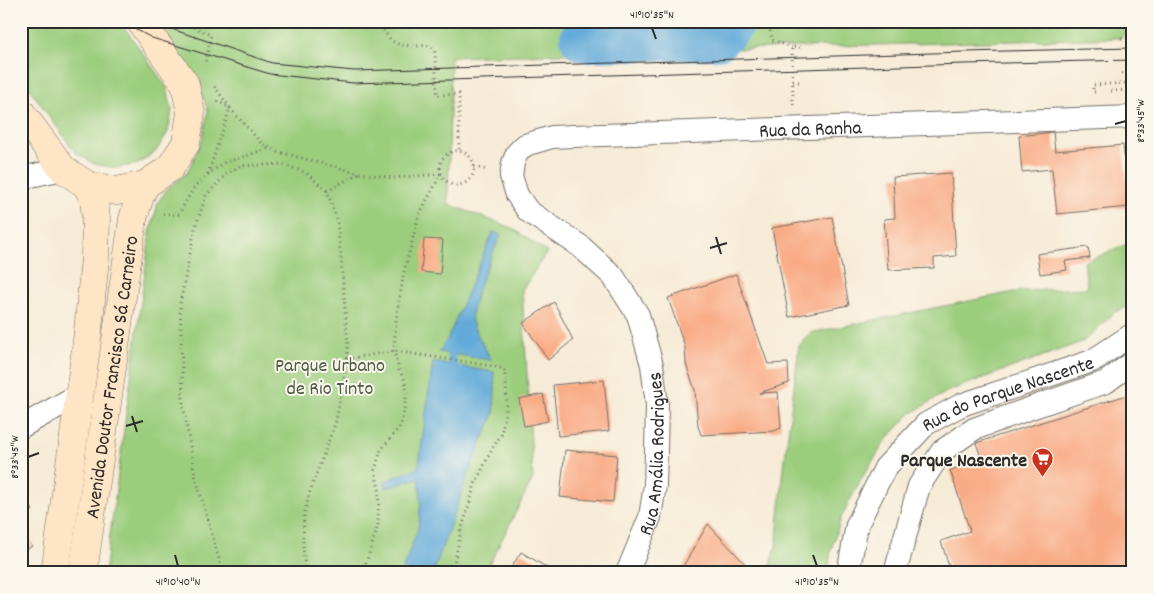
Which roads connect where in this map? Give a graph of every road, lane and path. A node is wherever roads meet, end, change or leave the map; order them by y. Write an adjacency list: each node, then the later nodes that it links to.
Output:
1 (140, 21): 12 (main road)
2 (180, 21): 12 (path)
3 (379, 21): 22 (path)
4 (768, 21): 8 (path)
5 (1127, 21): 7 (path)
6 (1121, 38): 7 (path)
7 (1128, 38): 11 (path)
8 (792, 47): 9 (path); 13 (path)
9 (800, 47)
10 (1122, 73): 11 (path)
11 (1128, 74): 16 (path)
12 (194, 78): 17 (path); 29 (main road)
13 (793, 82): 14 (path); 20 (path)
14 (802, 82)
15 (214, 85): 17 (path)
16 (1122, 90)
17 (230, 108): 21 (path); 25 (path)
18 (21, 112): 23 (main road)
19 (1133, 117): 20 (street, Rua da Ranha)
20 (793, 128): 27 (street, Rua da Ranha)
21 (271, 148): 24 (path); 25 (path)
22 (459, 151): 26 (path); 26 (path)
23 (63, 169): 28 (street); 30 (main road)
24 (359, 173): 26 (path); 31 (path)
25 (208, 174): 32 (path)
26 (441, 174): 34 (path)
27 (511, 176): 45 (street, Rua Amália Rodrigues)
28 (21, 178)
29 (146, 185): 30 (main road); 40 (main road, Avenida Doutor Francisco Sá Carneiro)
30 (87, 186): 37 (main road, Avenida Doutor Francisco Sá Carneiro)
31 (327, 192): 35 (path); 41 (path)
32 (155, 214)
33 (1133, 334): 46 (street, Rua do Parque Nascente)
34 (394, 351): 35 (path); 43 (path); 44 (path)
35 (347, 359): 42 (path)
36 (1133, 362): 47 (street, Rua do Parque Nascente)
37 (80, 394): 38 (street); 39 (main road, Avenida Doutor Francisco Sá Carneiro)
38 (21, 427)
39 (56, 573)
40 (83, 573)
41 (223, 573)
42 (305, 573)
43 (364, 573)
44 (452, 573)
45 (627, 573)
46 (848, 573)
47 (895, 573)

